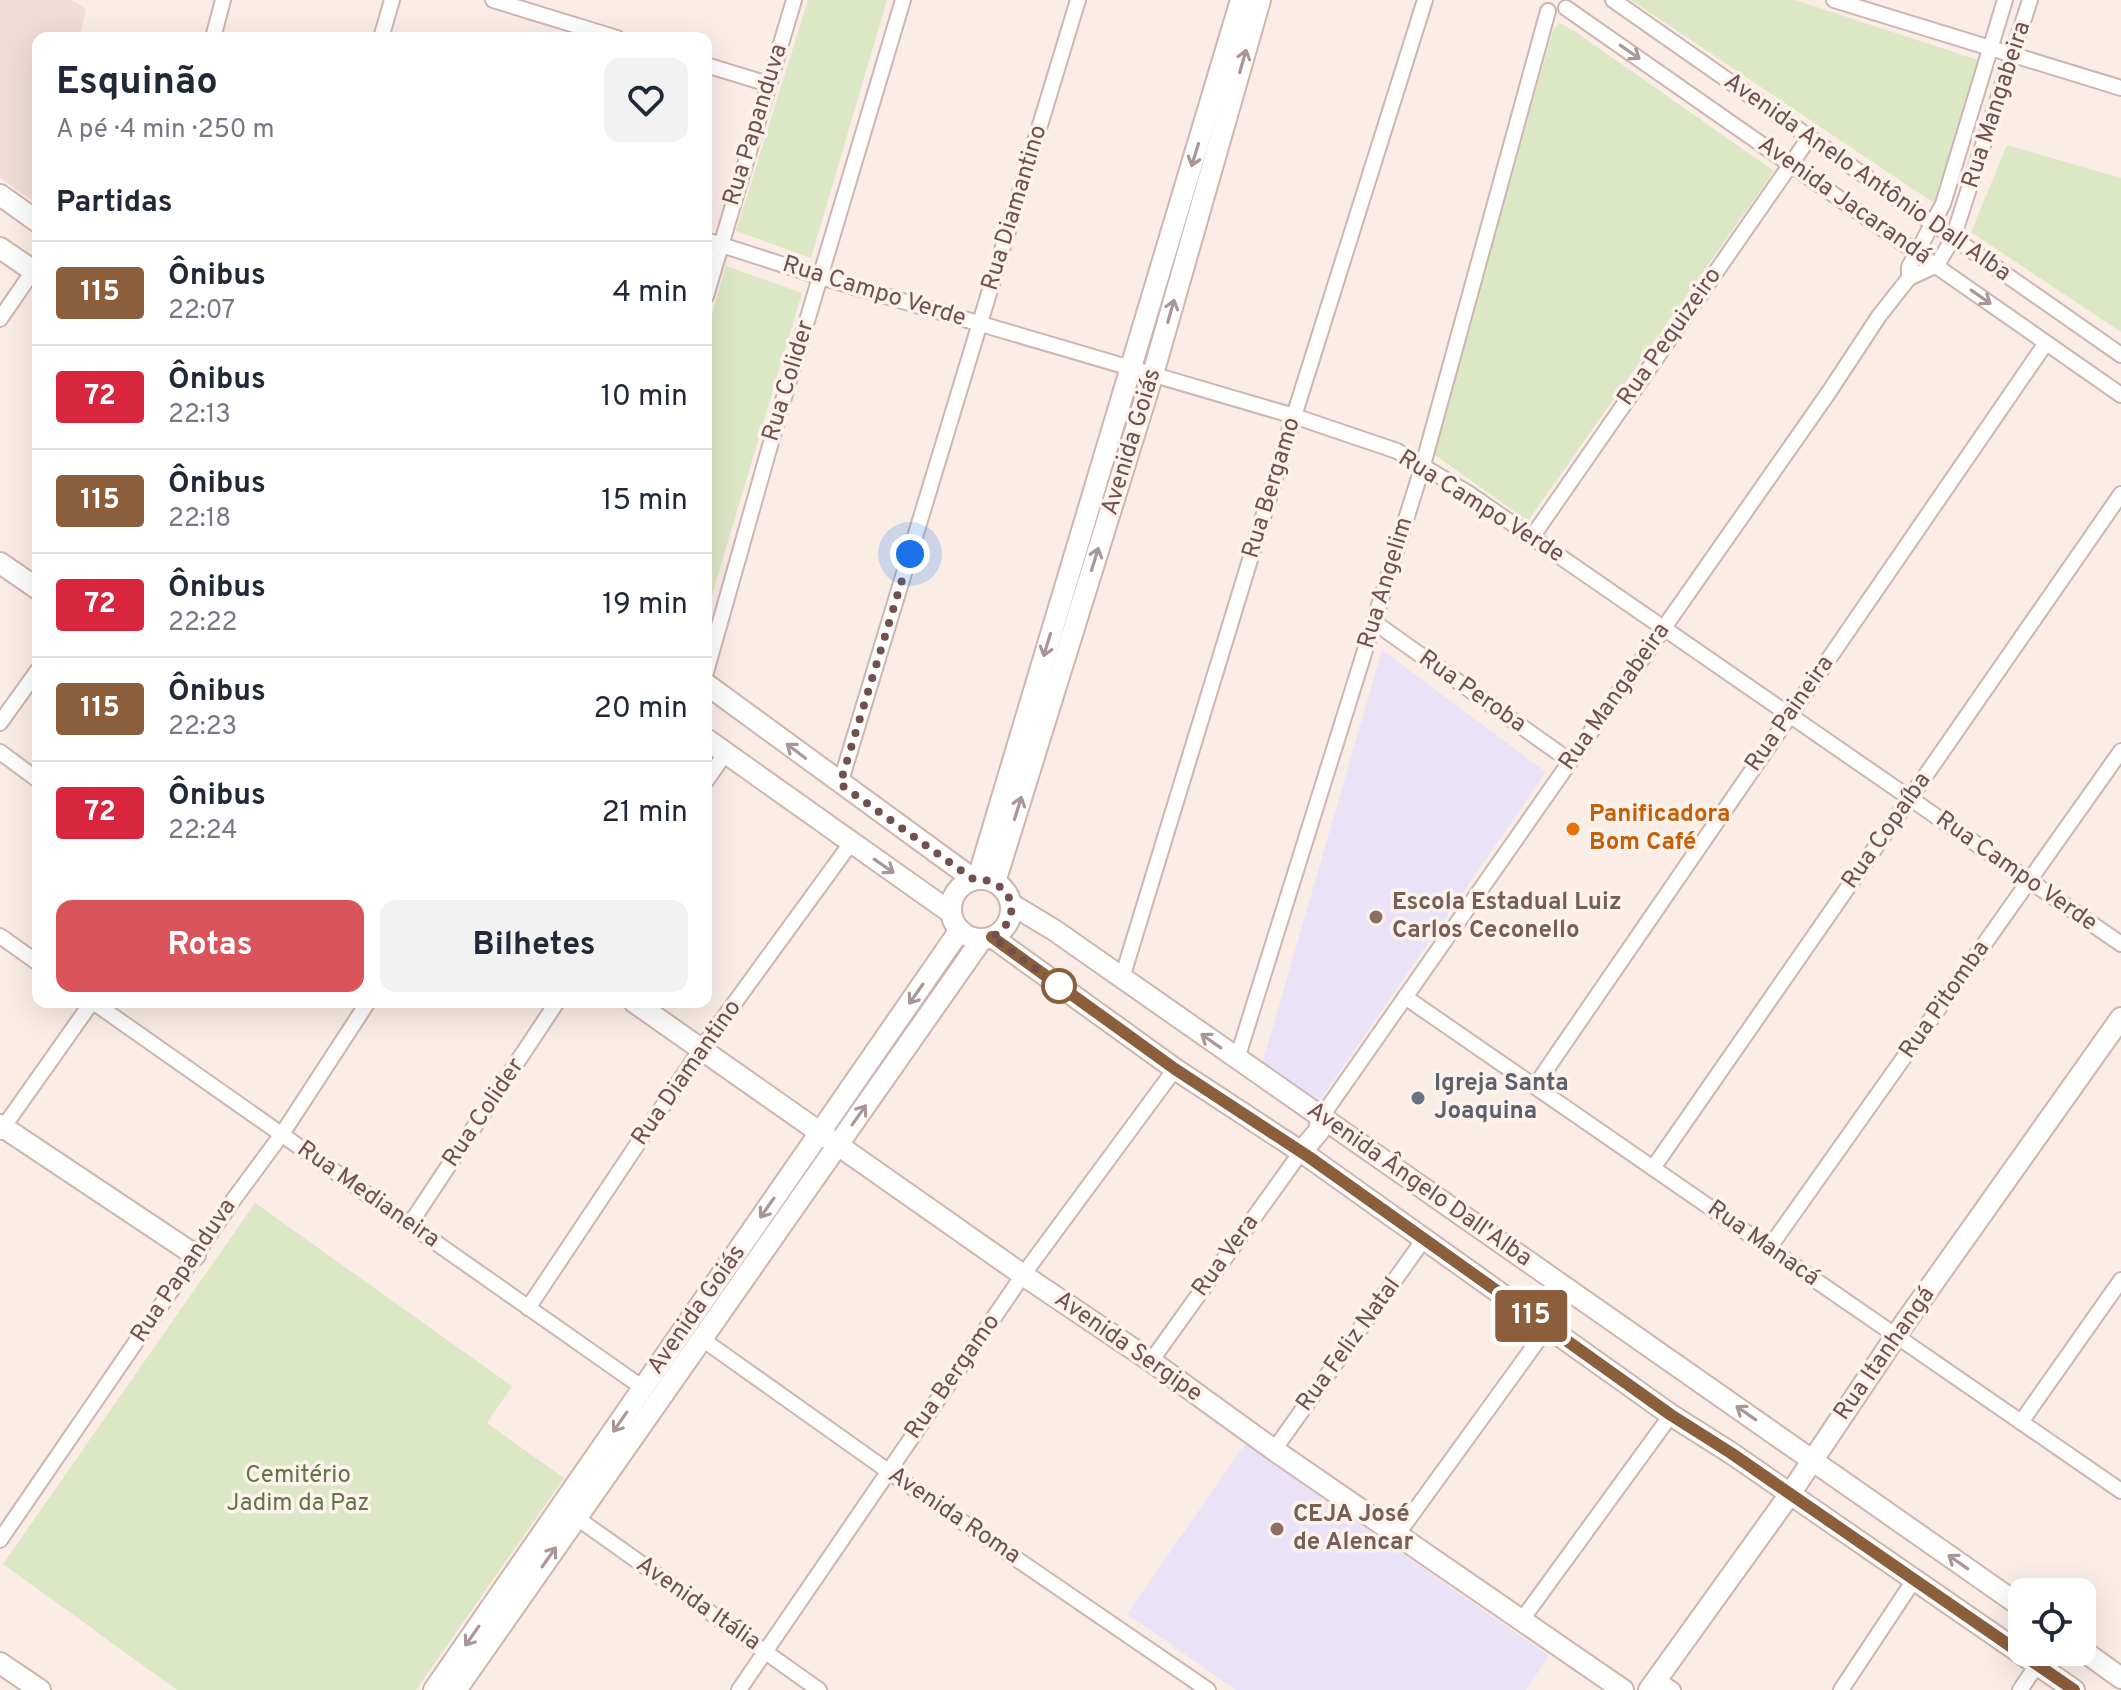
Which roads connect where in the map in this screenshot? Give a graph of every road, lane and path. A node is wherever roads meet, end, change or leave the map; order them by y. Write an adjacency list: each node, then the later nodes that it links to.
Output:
1 (223, 0): 16 (street)
2 (392, 0): 17 (street)
3 (493, 0): 18 (street)
4 (794, 0): 22 (street, Rua Papanduva)
5 (903, 0): 35 (street, Rua Colider)
6 (1078, 0): 39 (street, Rua Diamantino)
7 (1241, 0): 42 (main road, Avenida Goiás, one-way to 42)
8 (1260, 0): 43 (main road, Avenida Goiás, one-way to 8)
9 (1425, 0): 45 (street, Rua Bergamo)
10 (1613, 0): 24 (street, Avenida Anelo Antônio Dall Alba)
11 (1834, 0): 19 (street)
12 (2005, 0): 19 (street, Rua Mangabeira)
13 (2030, 0): 20 (street, Rua Mangabeira)
14 (1570, 4): 15 (street); 25 (street, Avenida Jacarandá, one-way to 25)
15 (1545, 5): 46 (street, Rua Angelim)
16 (215, 32)
17 (383, 32)
18 (597, 32)
19 (1991, 48): 20 (street); 28 (street, Rua Mangabeira)
20 (2014, 55): 23 (street); 29 (street, Rua Mangabeira)
21 (712, 67): 22 (street)
22 (768, 84): 30 (street, Rua Papanduva)
23 (2121, 88)
24 (1809, 138): 25 (street, Rua Pequizeiro); 28 (street, Avenida Anelo Antônio Dall Alba)
25 (1790, 164): 32 (street, Avenida Jacarandá); 48 (street, Rua Pequizeiro)
26 (4, 202): 27 (main road)
27 (32, 218)
28 (1934, 224): 29 (street, Avenida Anelo Antônio Dall Alba); 32 (street)
29 (1953, 238): 33 (street); 41 (street, Avenida Anelo Antônio Dall Alba)
30 (713, 242): 35 (street, Rua Campo Verde)
31 (0, 248): 34 (main road)
32 (1919, 252): 33 (street, Avenida Jacarandá); 37 (street)
33 (1937, 265): 37 (street); 40 (street, Avenida Jacarandá, one-way to 40)
34 (32, 270)
35 (821, 277): 39 (street, Rua Campo Verde); 53 (street, Rua Colider)
36 (32, 278): 38 (street)
37 (1909, 278): 52 (street, Rua Mangabeira)
38 (0, 319)
39 (981, 324): 42 (street, Rua Campo Verde); 65 (street, Rua Diamantino)
40 (2046, 343): 44 (street, Avenida Jacarandá); 56 (street, Rua Paineira)
41 (2121, 355)
42 (1131, 369): 43 (street, Rua Campo Verde); 68 (main road, Avenida Goiás, one-way to 68)
43 (1153, 374): 45 (street, Rua Campo Verde); 68 (main road, Avenida Goiás, one-way to 43)
44 (2121, 395)
45 (1294, 416): 46 (street, Rua Campo Verde); 76 (street, Rua Bergamo)
46 (1423, 465): 48 (street, Rua Campo Verde); 51 (street, Rua Angelim)
47 (2121, 494): 66 (street, Rua Copaíba)
48 (1532, 537): 52 (street, Rua Campo Verde)
49 (0, 563): 50 (main road)
50 (32, 585)
51 (1374, 622): 62 (street, Rua Peroba); 85 (street, Rua Angelim)
52 (1663, 628): 56 (street, Rua Campo Verde); 62 (street, Rua Mangabeira)
53 (712, 651)
54 (32, 678): 57 (street)
55 (712, 688): 65 (main road, one-way to 55)
56 (1790, 715): 66 (street, Rua Campo Verde); 87 (street, Rua Paineira)
57 (0, 723)
58 (712, 744): 61 (main road)
59 (2121, 751): 69 (street, Rua Pitomba)
60 (0, 752): 64 (street)
61 (725, 754): 63 (street); 67 (main road)
62 (1570, 761): 77 (street, Rua Mangabeira)
63 (712, 772)
64 (32, 776)
65 (840, 784): 68 (main road)
66 (1910, 798): 69 (street, Rua Campo Verde); 94 (street, Rua Copaíba)
67 (851, 843): 71 (main road, one-way to 71); 84 (street, Rua Diamantino)
68 (982, 880): 70 (main road); 71 (main road)
69 (2030, 881): 74 (street, Rua Campo Verde); 97 (street, Rua Pitomba)
70 (1011, 904): 73 (main road); 76 (main road, Avenida Ângelo Dall'Alba)
71 (955, 921): 73 (main road); 90 (main road, Avenida Goiás, one-way to 90)
72 (0, 936): 75 (street)
73 (987, 938): 86 (main road, Avenida Ângelo Dall'Alba); 92 (main road, Avenida Goiás, one-way to 73)
74 (2121, 944)
75 (32, 959)
76 (1122, 978): 85 (main road, Avenida Ângelo Dall'Alba, one-way to 76)
77 (1405, 997): 87 (street, Rua Manacá); 88 (street, Rua Mangabeira)
78 (89, 1008): 89 (street)
79 (102, 1008): 91 (street, Rua Medianeira)
80 (361, 1008): 91 (street, Rua Papanduva)
81 (553, 1008): 95 (street, Rua Colider)
82 (643, 1008): 84 (main road, Avenida Sergipe)
83 (2121, 1018): 103 (main road, Rua Itanhangá)
84 (701, 1049): 90 (main road, Avenida Sergipe); 101 (street, Rua Diamantino)
85 (1237, 1059): 88 (main road, Avenida Ângelo Dall'Alba)
86 (1175, 1069): 93 (main road, Avenida Ângelo Dall'Alba); 99 (street, Rua Bergamo)
87 (1535, 1086): 94 (street, Rua Manacá)
88 (1322, 1116): 93 (main road); 110 (main road, Avenida Ângelo Dall'Alba, one-way to 88)
89 (1, 1128): 98 (main road)
90 (820, 1132): 92 (main road, Avenida Sergipe); 106 (main road, Avenida Goiás, one-way to 106)
91 (282, 1134): 95 (street, Rua Medianeira); 98 (street, Rua Papanduva)
92 (838, 1145): 99 (main road, Avenida Sergipe); 104 (main road, Avenida Goiás)
93 (1301, 1152): 96 (main road, Avenida Ângelo Dall'Alba); 105 (street, Rua Vera)
94 (1653, 1168): 97 (street, Rua Manacá)
95 (410, 1224): 101 (street, Rua Medianeira)
96 (1424, 1239): 102 (main road, Avenida Ângelo Dall'Alba); 109 (street, Rua Feliz Natal)
97 (1769, 1248): 103 (street, Rua Manacá)
98 (195, 1255): 116 (street, Rua Papanduva)
99 (1023, 1275): 105 (main road, Avenida Sergipe); 111 (street, Rua Bergamo)
100 (2121, 1280): 108 (street)
101 (528, 1308): 106 (street, Rua Medianeira)
102 (1547, 1328): 107 (main road, Avenida Ângelo Dall'Alba); 115 (street)
103 (1896, 1336): 108 (street, Rua Manacá); 110 (main road, Rua Itanhangá)
104 (702, 1339): 111 (street, Avenida Roma); 114 (main road, Avenida Goiás)
105 (1151, 1361): 109 (main road, Avenida Sergipe)
106 (643, 1388): 129 (main road, Avenida Goiás, one-way to 129)
107 (1671, 1415): 113 (main road, Avenida Ângelo Dall'Alba); 119 (street)
108 (2021, 1422): 112 (street, Rua Manacá)
109 (1274, 1450): 115 (main road, Avenida Sergipe)
110 (1812, 1459): 113 (main road, Rua Itanhangá); 118 (main road, Avenida Ângelo Dall'Alba, one-way to 110)
111 (888, 1471): 121 (street, Rua Bergamo); 133 (street, Avenida Roma)
112 (2121, 1491)
113 (1790, 1494): 117 (main road, Avenida Ângelo Dall'Alba); 127 (main road, Rua Itanhangá)
114 (577, 1518): 121 (street, Avenida Itália); 130 (main road, Avenida Goiás, one-way to 114)
115 (1397, 1535): 119 (main road, Avenida Sergipe)
116 (0, 1540)
117 (1914, 1580): 120 (main road, Avenida Ângelo Dall'Alba); 135 (street)
118 (2008, 1597)
119 (1521, 1621): 134 (main road, Avenida Sergipe)
120 (2008, 1645)
121 (765, 1653): 131 (street, Rua Bergamo); 132 (street, Avenida Itália)
122 (2096, 1660): 126 (main road)
123 (0, 1663): 128 (main road)
124 (2036, 1666): 136 (street)
125 (2038, 1666): 137 (main road, Avenida Ângelo Dall'Alba)
126 (2121, 1678)
127 (1660, 1686)
128 (40, 1690)
129 (434, 1690)
130 (456, 1690)
131 (739, 1690)
132 (819, 1690)
133 (1208, 1690)
134 (1623, 1690)
135 (1841, 1690)
136 (2020, 1690)
137 (2074, 1690)

